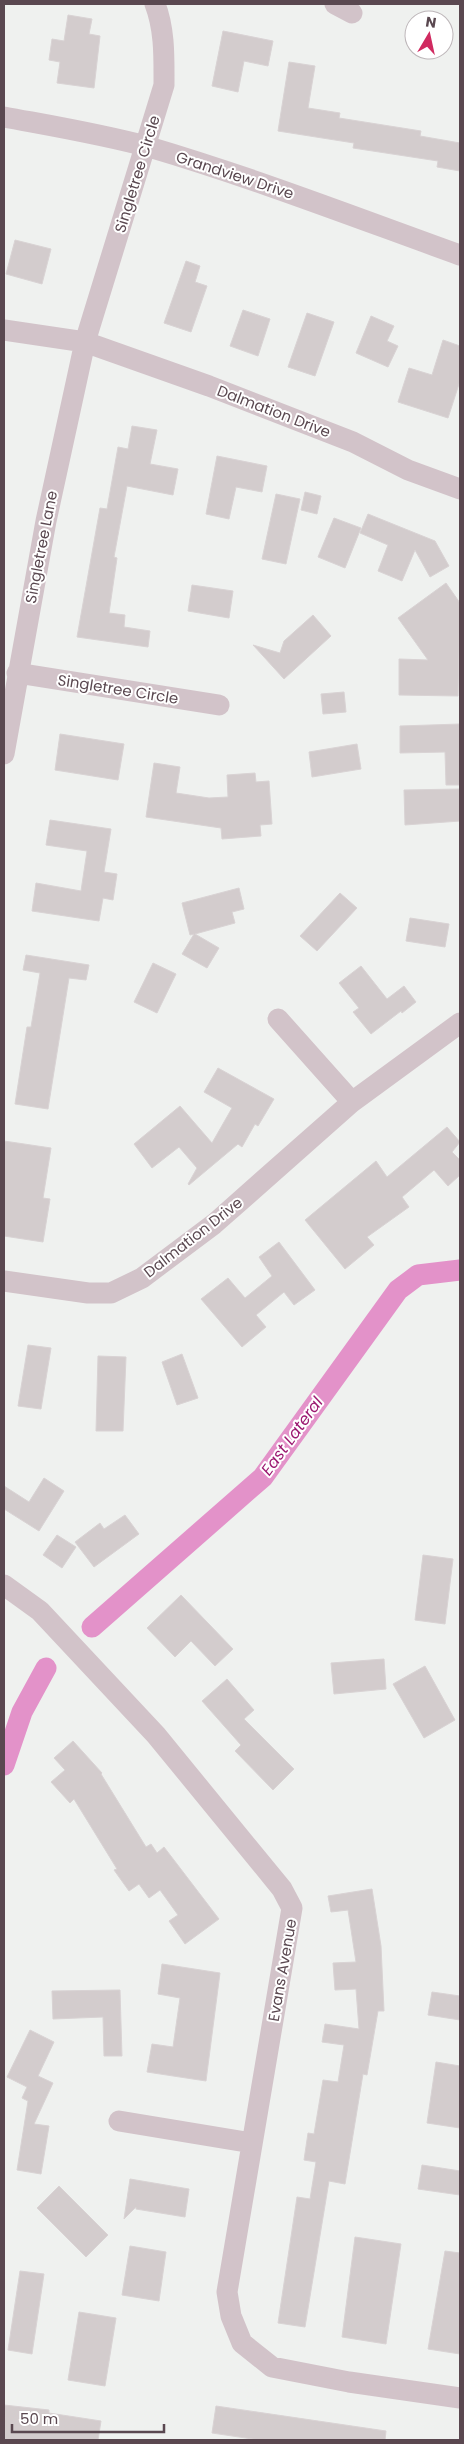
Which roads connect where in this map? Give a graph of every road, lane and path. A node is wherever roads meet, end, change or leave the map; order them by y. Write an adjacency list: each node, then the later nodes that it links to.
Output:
1 (155, 4): 3 (street, Singletree Circle)
2 (4, 117): 3 (street, Grandview Drive)
3 (146, 147): 4 (street, Grandview Drive); 6 (street, Singletree Circle)
4 (460, 255)
5 (4, 330): 6 (street, Dalmation Drive)
6 (84, 342): 7 (street, Dalmation Drive); 8 (street, Singletree Lane)
7 (460, 489)
8 (17, 673): 9 (street, Singletree Circle); 10 (street, Singletree Lane)
9 (219, 705)
10 (4, 754)
11 (278, 1019): 13 (street)
12 (460, 1023): 13 (street, Dalmation Drive)
13 (352, 1102): 14 (street, Dalmation Drive)
14 (4, 1281)
15 (4, 1586): 17 (street, Evans Avenue)
16 (119, 2121): 17 (street)
17 (252, 2143): 18 (street, Evans Avenue)
18 (460, 2398)

